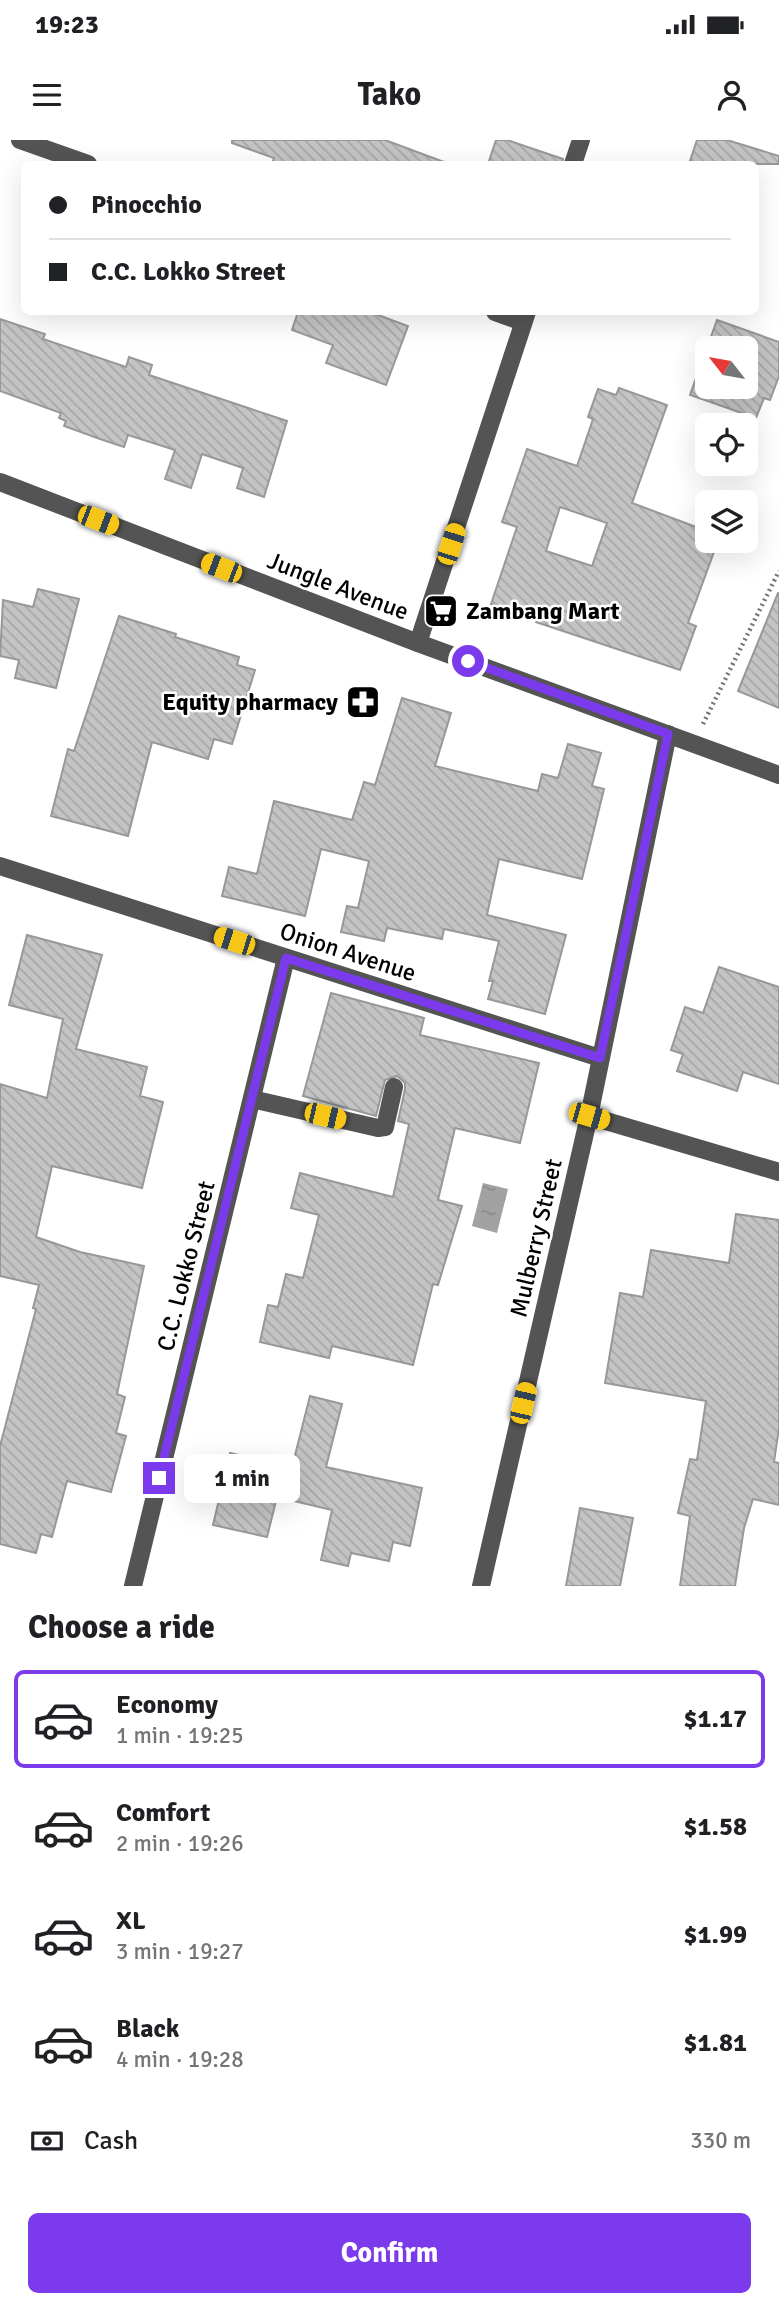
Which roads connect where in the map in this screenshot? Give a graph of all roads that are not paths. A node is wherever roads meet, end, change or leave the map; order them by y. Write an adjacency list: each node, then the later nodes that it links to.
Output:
1 (20, 140): 3 (street)
2 (581, 140): 4 (street)
3 (80, 161)
4 (574, 161)
5 (525, 317): 7 (street)
6 (0, 482): 7 (street, Jungle Avenue)
7 (418, 643): 8 (street, Jungle Avenue)
8 (668, 734): 9 (street, Jungle Avenue); 12 (street, Mulberry Street)
9 (779, 775)
10 (0, 866): 11 (street, Onion Avenue)
11 (286, 958): 12 (street, Onion Avenue); 14 (street, C.C. Lokko Street)
12 (600, 1058): 15 (street, Mulberry Street)
13 (394, 1087): 14 (street)
14 (251, 1099): 17 (street, C.C. Lokko Street)
15 (589, 1116): 16 (street); 18 (street, Mulberry Street)
16 (779, 1172)
17 (133, 1586)
18 (481, 1586)

